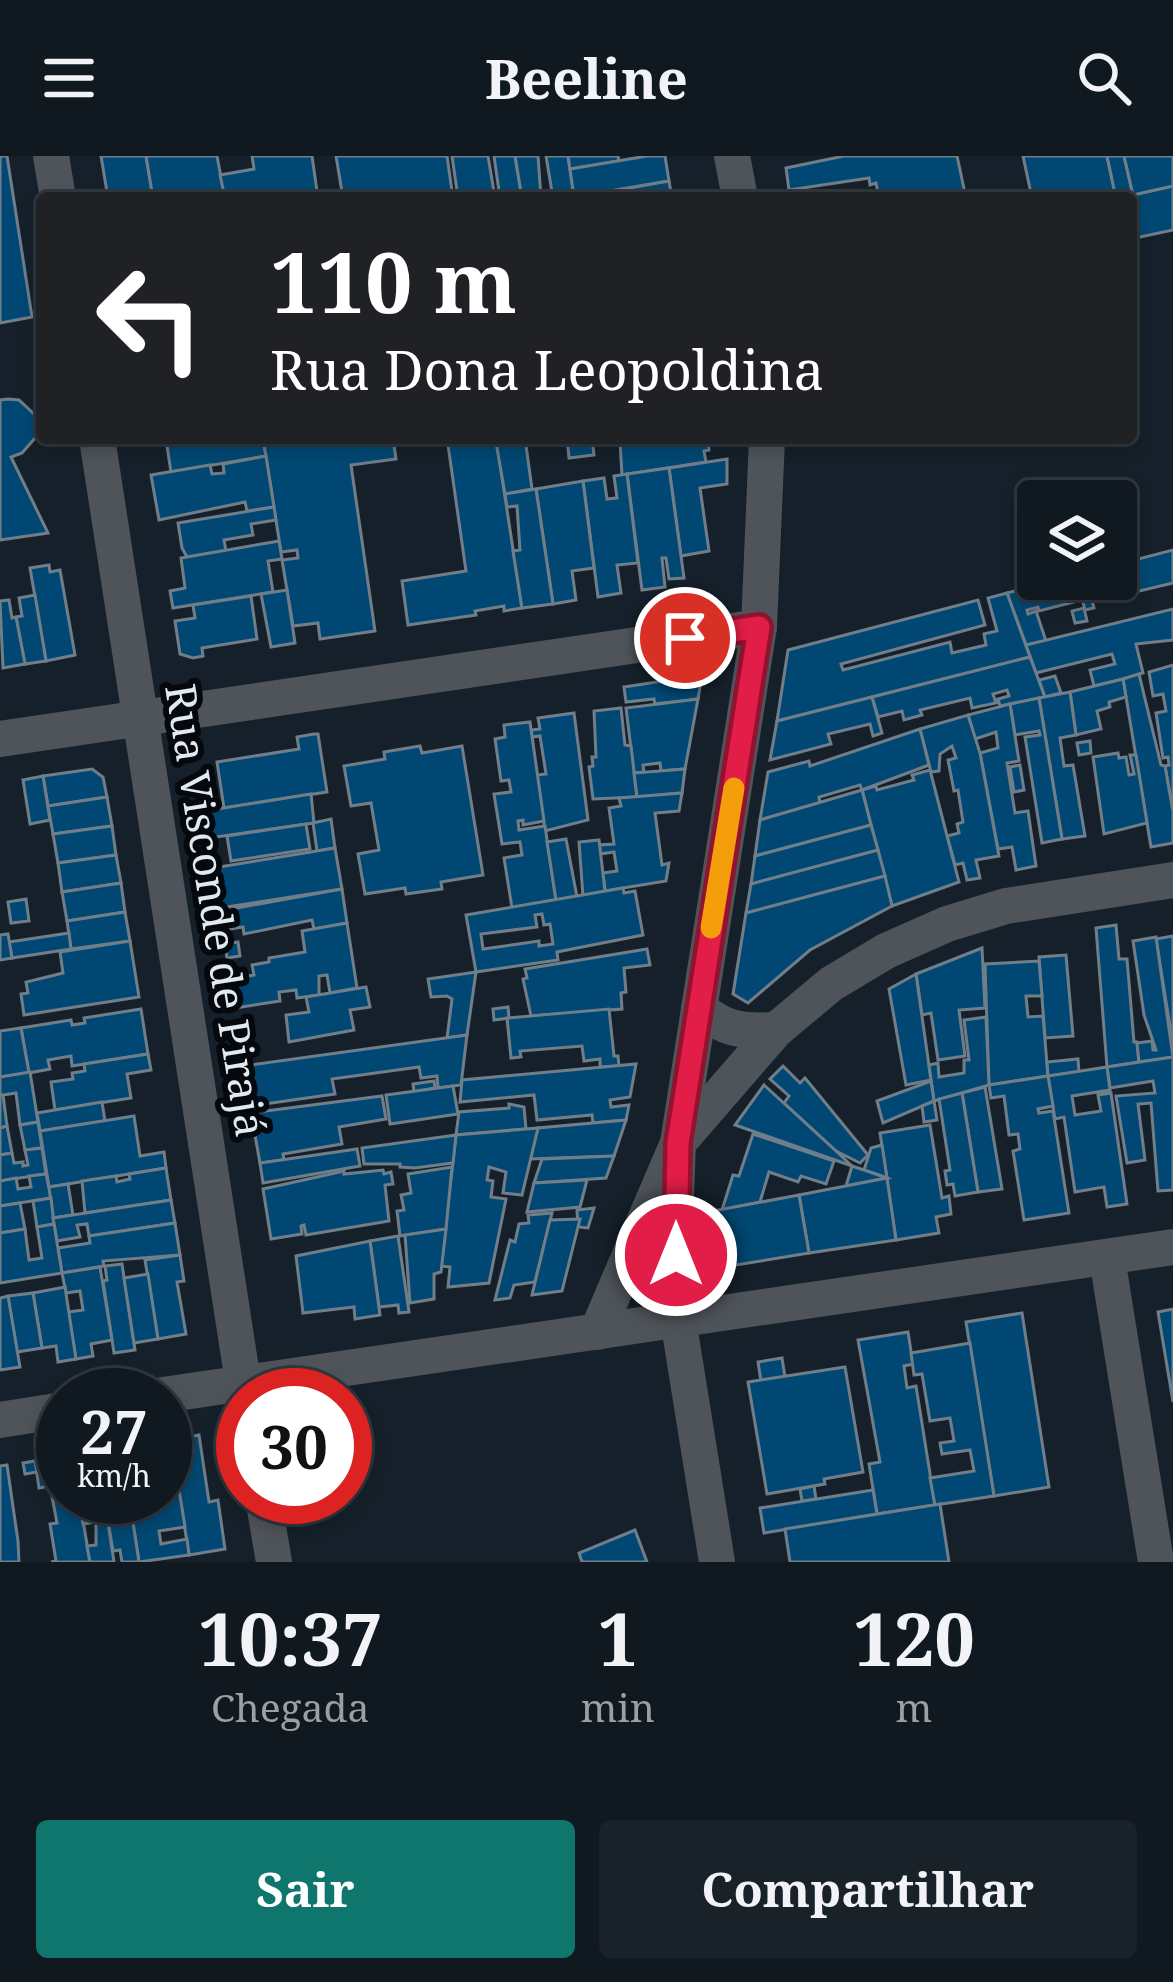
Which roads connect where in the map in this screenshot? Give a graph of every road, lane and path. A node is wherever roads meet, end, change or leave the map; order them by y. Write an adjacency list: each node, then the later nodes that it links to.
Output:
1 (51, 156): 3 (street)
2 (732, 156): 4 (street)
3 (57, 192)
4 (739, 192)
5 (99, 444): 8 (street, Rua Visconde de Pirajá)
6 (766, 444): 7 (street)
7 (759, 627): 8 (street); 11 (street)
8 (143, 716): 9 (street); 18 (street, Rua Visconde de Pirajá)
9 (0, 739)
10 (1173, 880): 12 (street)
11 (699, 1008): 12 (street); 13 (street)
12 (776, 1030): 13 (street)
13 (678, 1143): 16 (street); 17 (street)
14 (1173, 1247): 15 (street)
15 (1107, 1258): 16 (street); 25 (street)
16 (678, 1319): 17 (street); 24 (street)
17 (597, 1332): 19 (street)
18 (241, 1368)
19 (372, 1368)
20 (36, 1414): 21 (street)
21 (0, 1420)
22 (268, 1524): 23 (street)
23 (274, 1562)
24 (717, 1562)
25 (1156, 1562)

